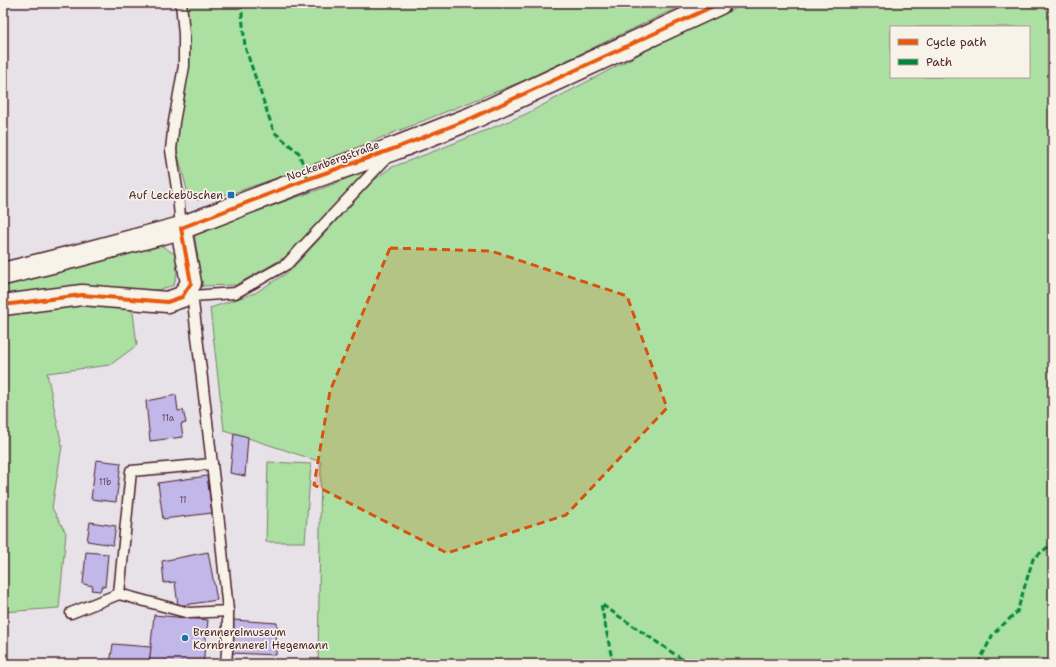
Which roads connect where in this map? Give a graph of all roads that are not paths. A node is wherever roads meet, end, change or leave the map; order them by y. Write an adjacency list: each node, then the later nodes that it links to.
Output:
1 (181, 3): 4 (lane)
2 (720, 3): 3 (main road, Nockenbergstraße)
3 (396, 148): 4 (main road, Nockenbergstraße); 6 (lane)
4 (181, 228): 5 (main road, Nockenbergstraße); 6 (street)
5 (3, 274)
6 (191, 290): 7 (street); 8 (lane)
7 (3, 305)
8 (212, 464): 9 (lane); 10 (lane)
9 (119, 594): 10 (lane); 11 (lane)
10 (228, 611): 12 (lane)
11 (71, 613)
12 (226, 664)

